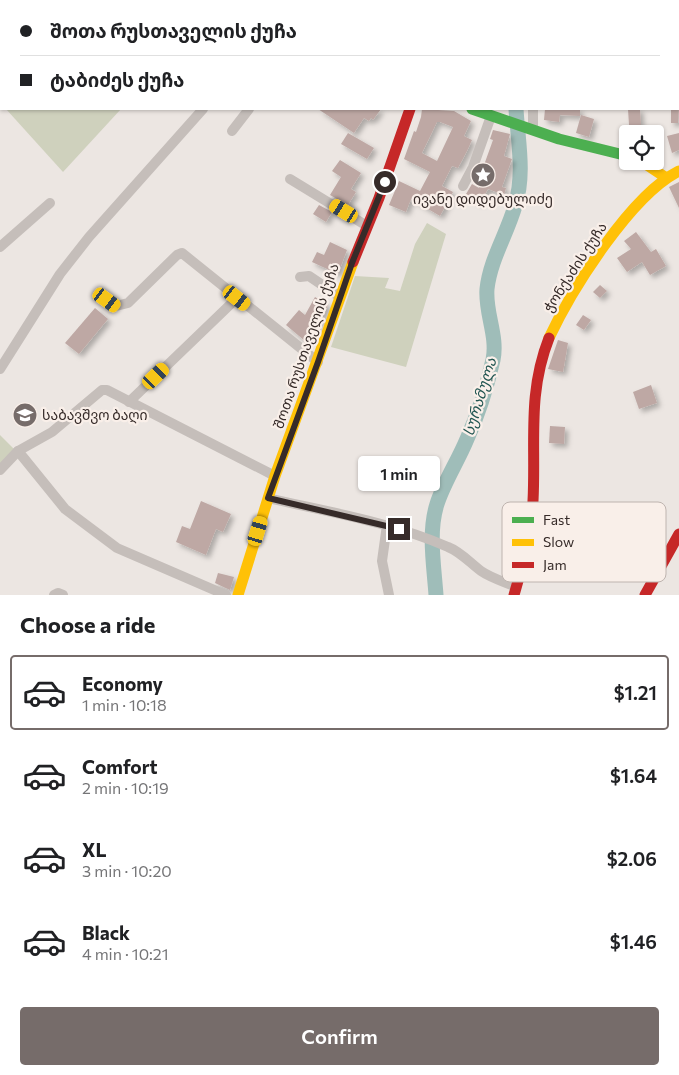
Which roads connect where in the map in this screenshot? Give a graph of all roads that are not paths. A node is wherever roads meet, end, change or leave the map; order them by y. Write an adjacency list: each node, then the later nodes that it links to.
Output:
1 (202, 110): 23 (street)
2 (248, 110): 8 (street)
3 (410, 110): 16 (street, შოთა რუსთაველის ქუჩა)
4 (475, 110): 6 (street)
5 (533, 110): 7 (street)
6 (491, 116): 7 (street); 14 (street)
7 (531, 129): 9 (street)
8 (232, 131)
9 (619, 154)
10 (654, 170): 12 (street)
11 (679, 171): 12 (street, ჭონქაძის ქუჩა)
12 (665, 177): 29 (street, ჭონქაძის ქუჩა)
13 (290, 179): 16 (street)
14 (463, 186)
15 (50, 203): 17 (street)
16 (367, 226): 19 (street, შოთა რუსთაველის ქუჩა)
17 (0, 248)
18 (300, 277): 19 (street)
19 (340, 297): 22 (street, შოთა რუსთაველის ქუჩა)
20 (237, 298): 21 (street); 22 (street); 24 (street)
21 (107, 300)
22 (318, 362): 27 (street, შოთა რუსთაველის ქუჩა)
23 (0, 369)
24 (129, 402): 25 (street); 27 (street)
25 (18, 451): 26 (street); 37 (street)
26 (0, 470)
27 (275, 476): 28 (street, შოთა რუსთაველის ქუჩა)
28 (268, 498): 30 (street); 38 (street, შოთა რუსთაველის ქუჩა)
29 (532, 502)
30 (387, 525): 34 (street); 39 (street)
31 (679, 534): 32 (street)
32 (666, 557)
33 (652, 582): 40 (street)
34 (515, 591)
35 (54, 595): 36 (street)
36 (62, 595)
37 (226, 595)
38 (238, 595)
39 (389, 595)
40 (645, 595)

